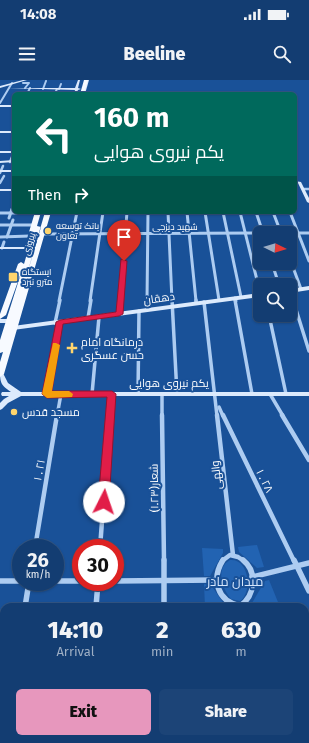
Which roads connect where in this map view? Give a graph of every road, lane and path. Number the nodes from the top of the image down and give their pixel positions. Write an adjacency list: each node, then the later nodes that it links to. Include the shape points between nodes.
1 (15, 80): 4 (main road)
2 (81, 80): 15 (main road)
3 (87, 80): 19 (main road)
4 (6, 81)
5 (25, 81): 7 (main road); 11 (street, via 29,83)
6 (46, 81): 13 (street)
7 (12, 83): 9 (main road); 10 (street)
8 (61, 84): 14 (street)
9 (0, 86)
10 (9, 88): 11 (main road); 20 (street)
11 (25, 88): 12 (main road)
12 (30, 88): 13 (main road); 16 (street)
13 (43, 89): 14 (main road)
14 (58, 89): 15 (main road); 17 (street)
15 (78, 89): 18 (main road)
16 (28, 92)
17 (56, 92)
18 (77, 92)
19 (84, 92)
20 (0, 104): 21 (main road)
21 (12, 106)
22 (2, 132): 23 (main road)
23 (0, 137)
24 (0, 152): 25 (main road)
25 (12, 152)
26 (12, 162): 27 (main road)
27 (2, 164): 29 (street)
28 (12, 171): 29 (main road)
29 (0, 172)
30 (4, 176): 32 (street)
31 (297, 182): 34 (main road)
32 (0, 183)
33 (309, 188): 34 (street)
34 (303, 189): 37 (main road)
35 (0, 190): 36 (main road)
36 (12, 190)
37 (309, 202)
38 (12, 208): 40 (street)
39 (0, 213): 40 (street)
40 (10, 213): 57 (street)
41 (31, 214): 58 (street)
42 (38, 214): 62 (main road)
43 (38, 214): 82 (main road, پیروزی)
44 (47, 214): 71 (main road, پیروزی)
45 (77, 214): 72 (street)
46 (103, 214): 73 (street)
47 (127, 214): 74 (street)
48 (148, 214): 75 (street)
49 (168, 214): 76 (street)
50 (187, 214): 77 (street)
51 (204, 214): 65 (street)
52 (223, 214): 66 (street)
53 (240, 214): 67 (street)
54 (256, 214): 63 (street)
55 (274, 214): 64 (street)
56 (291, 214): 69 (street)
57 (9, 218)
58 (30, 218)
59 (13, 220): 61 (street)
60 (0, 225): 61 (street)
61 (11, 225): 62 (street); 80 (street)
62 (34, 225): 78 (main road)
63 (259, 226)
64 (278, 226)
65 (208, 233): 66 (street, شهید دیزجی); 77 (street, شهید دیزجی); 94 (street)
66 (228, 233): 67 (street, شهید دیزجی); 93 (street)
67 (245, 233): 68 (street, شهید دیزجی); 86 (street)
68 (253, 233)
69 (298, 233): 70 (street); 83 (street)
70 (309, 233)
71 (42, 234): 72 (street, شهید دیزجی); 109 (main road, پیروزی)
72 (73, 234): 73 (street, شهید دیزجی); 107 (street)
73 (100, 234): 74 (street, شهید دیزجی); 104 (street)
74 (126, 234): 75 (street, شهید دیزجی); 101 (street)
75 (148, 234): 76 (street, شهید دیزجی); 98 (street)
76 (168, 234): 77 (street, شهید دیزجی); 97 (street)
77 (189, 234): 96 (street)
78 (30, 236): 80 (street); 82 (main road)
79 (0, 237): 80 (street)
80 (7, 237)
81 (2, 246): 82 (main road)
82 (29, 248): 84 (main road, پیروزی)
83 (309, 260)
84 (22, 270): 87 (main road, پیروزی); 88 (main road)
85 (294, 270): 90 (street)
86 (256, 278)
87 (21, 281): 88 (main road); 106 (main road, پیروزی)
88 (14, 286): 102 (main road)
89 (309, 288): 90 (main road)
90 (301, 289): 91 (main road)
91 (297, 290)
92 (253, 295): 93 (main road, دهقان)
93 (238, 298): 94 (main road, دهقان); 123 (street)
94 (218, 300): 95 (main road, دهقان)
95 (204, 302): 96 (main road, دهقان); 122 (street, والهی)
96 (196, 304): 97 (main road, دهقان)
97 (173, 307): 98 (main road, دهقان); 121 (street)
98 (147, 310): 99 (main road, دهقان)
99 (139, 311): 101 (main road, دهقان); 119 (street)
100 (297, 313): 111 (street)
101 (119, 314): 103 (main road, دهقان)
102 (0, 317)
103 (100, 317): 104 (main road, دهقان); 117 (street)
104 (88, 318): 107 (main road, دهقان)
105 (0, 321): 106 (main road)
106 (9, 321): 109 (main road, پیروزی)
107 (57, 322): 109 (main road, دهقان); 115 (street)
108 (270, 322): 125 (street)
109 (7, 330): 110 (main road, پیروزی); 112 (main road, پیروزی)
110 (0, 351)
111 (309, 351)
112 (0, 373): 114 (main road, via 8,388)
113 (4, 394): 114 (main road, یکم نیروی هوایی)
114 (20, 394): 115 (main road, یکم نیروی هوایی); 128 (main road)
115 (47, 394): 116 (main road, یکم نیروی هوایی)
116 (61, 394): 117 (main road, یکم نیروی هوایی); 130 (street, ۱ . ۲۱)
117 (92, 394): 118 (main road, یکم نیروی هوایی)
118 (112, 394): 119 (main road, یکم نیروی هوایی); 131 (street)
119 (138, 394): 120 (main road, یکم نیروی هوایی)
120 (162, 394): 121 (main road, یکم نیروی هوایی); 140 (street, شعار(۱.۲۳))
121 (177, 394): 122 (main road, یکم نیروی هوایی)
122 (216, 394): 123 (main road, یکم نیروی هوایی); 127 (street, والهی)
123 (252, 394): 124 (main road, یکم نیروی هوایی)
124 (270, 394): 125 (main road, یکم نیروی هوایی); 129 (street)
125 (286, 394): 126 (main road, یکم نیروی هوایی)
126 (309, 394)
127 (217, 403): 132 (street, والهی); 134 (street, ۱ . ۲۸)
128 (0, 407)
129 (309, 460)
130 (37, 539)
131 (101, 539)
132 (233, 555): 135 (street, via 243,560); 136 (street, via 226,556 221,562 216,572)
133 (309, 563): 134 (street)
134 (297, 566): 135 (street); 143 (street, ۱ . ۲۸)
135 (252, 577): 148 (street, via 252,592)
136 (216, 580): 140 (street); 147 (street, via 225,600)
137 (0, 581): 138 (street)
138 (12, 581)
139 (124, 581): 140 (street)
140 (164, 581): 146 (street, شعار(۱.۲۳))
141 (27, 591): 144 (street)
142 (97, 591): 145 (street)
143 (309, 591)
144 (25, 603)
145 (96, 603)
146 (164, 603)
147 (230, 603)
148 (246, 603)

